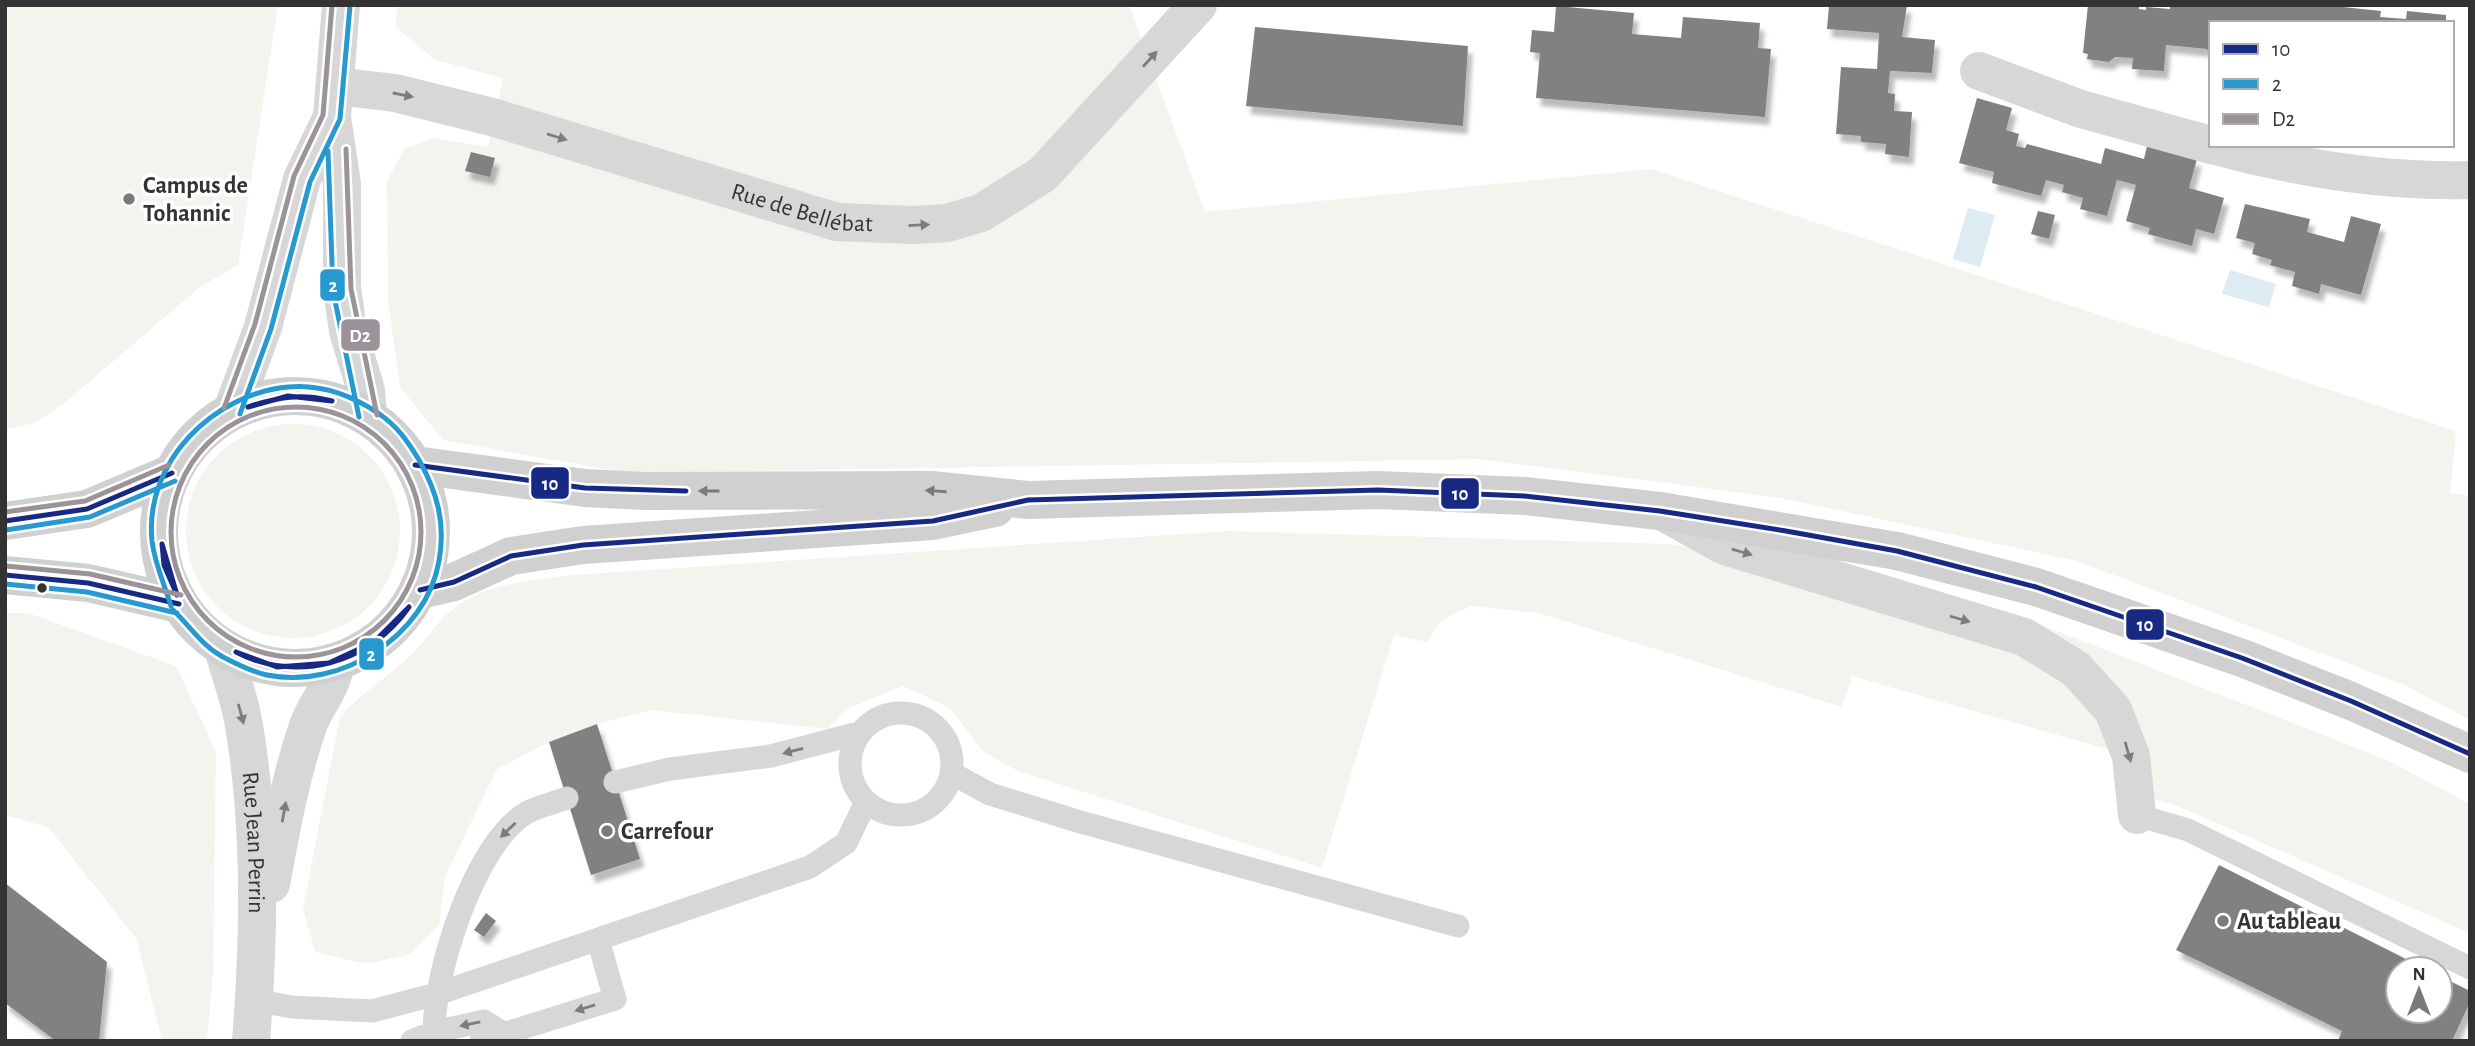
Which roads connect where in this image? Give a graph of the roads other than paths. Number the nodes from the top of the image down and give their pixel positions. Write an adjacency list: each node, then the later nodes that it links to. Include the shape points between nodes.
1 (341, 5): 4 (street)
2 (1198, 5): 4 (street, Rue de Bellébat, one-way to 2, via 395,93 492,117 837,222 947,223 981,213 1043,174)
3 (1979, 71): 5 (street, via 2081,109)
4 (334, 101): 8 (street, via 302,179 264,327); 9 (street, via 342,184 342,288)
5 (2209, 144)
6 (2221, 147): 7 (street, via 2328,171 2425,181)
7 (2470, 180)
8 (232, 411): 9 (main road, via 258,400 315,397); 11 (main road, via 187,448)
9 (368, 416): 10 (main road, via 386,429)
10 (415, 465): 12 (main road, one-way to 10, via 930,490 585,488); 16 (main road, via 432,514 428,566)
11 (172, 473): 14 (main road, via 87,509); 17 (main road, via 160,513 160,554)
12 (1028, 500): 13 (main road, via 1378,490 1524,496); 16 (main road, via 933,521 583,545 511,556 454,582)
13 (1660, 510): 21 (main road, via 1897,551 2036,587 2242,658); 26 (street, one-way to 26, via 1725,546 2024,637 2076,669 2113,710 2131,756)
14 (5, 521)
15 (5, 575): 17 (main road, via 88,583)
16 (420, 590): 19 (main road, via 405,615 385,635)
17 (179, 604): 18 (main road, via 191,621)
18 (223, 648): 19 (main road, via 266,666 290,669); 29 (street, Rue Jean Perrin, one-way to 29, via 244,724)
19 (336, 663): 29 (street, one-way to 19, via 288,789 310,723 332,685)
20 (859, 733): 22 (lane, via 873,719 912,713 930,721 943,736 951,754); 23 (lane, one-way to 23, via 771,757 670,769); 25 (lane, via 849,756 852,781)
21 (2470, 754)
22 (951, 773): 25 (lane, via 945,790 917,813 899,815); 27 (lane, via 990,794 1077,821)
23 (615, 782)
24 (567, 798): 31 (lane, one-way to 31, via 526,813 500,837 459,912)
25 (866, 802): 28 (lane, via 846,843 810,867)
26 (2137, 815): 30 (lane, via 2188,830)
27 (1458, 926)
28 (598, 940): 31 (lane); 33 (lane, one-way to 33, via 615,999)
29 (258, 951): 32 (street, Rue Jean Perrin)
30 (2470, 968)
31 (437, 994): 32 (lane, via 372,1011); 34 (lane)
32 (254, 1000): 35 (street, Rue Jean Perrin)
33 (503, 1033): 34 (lane, one-way to 34, via 484,1021); 36 (lane)
34 (423, 1036)
35 (251, 1041)
36 (481, 1041)

